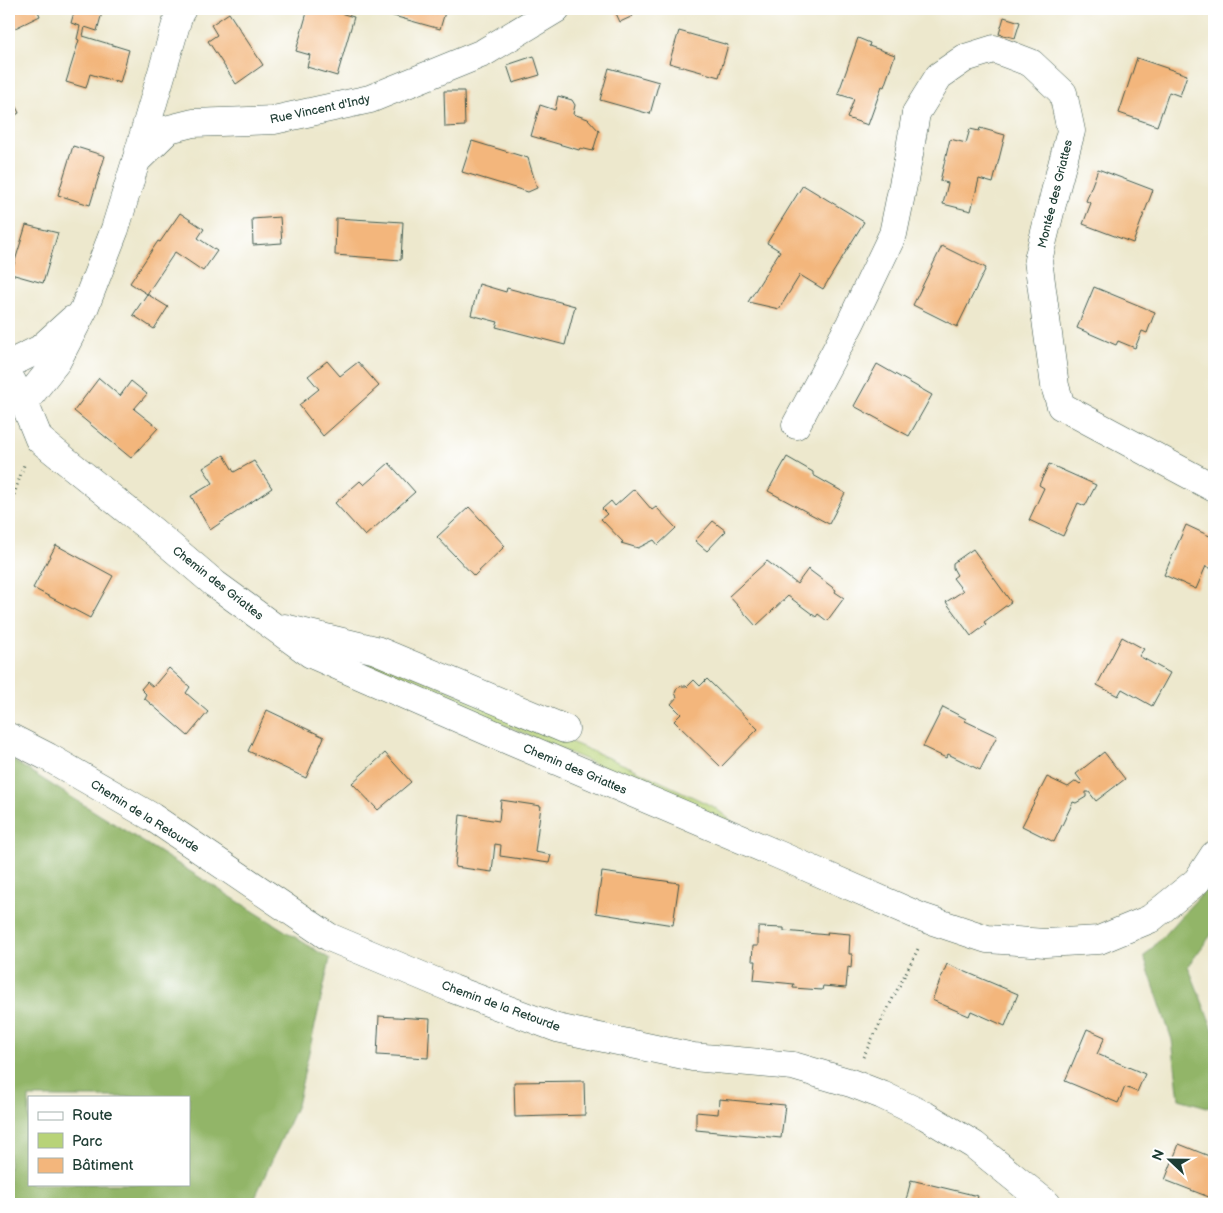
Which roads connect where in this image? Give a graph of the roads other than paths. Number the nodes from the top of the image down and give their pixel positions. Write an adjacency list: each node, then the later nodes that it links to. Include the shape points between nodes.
1 (182, 9): 3 (street, Rue Vincent d'Indy)
2 (556, 9): 4 (street, Rue Vincent d'Indy, via 483,52 370,99 274,120)
3 (161, 74): 4 (street, via 173,104); 5 (street, Rue Vincent d'Indy)
4 (193, 122): 5 (street, Rue Vincent d'Indy, via 170,129)
5 (136, 161): 6 (street, Rue Vincent d'Indy)
6 (84, 309): 7 (street, Rue Vincent d'Indy, via 40,349); 9 (street, via 57,361)
7 (9, 364)
8 (9, 376): 9 (street, Chemin des Griattes)
9 (24, 402): 12 (street, Chemin des Griattes, via 39,439 215,584)
10 (796, 425): 11 (street, Montée des Griattes, via 893,234 916,113 939,76 965,58 994,50 1031,63 1063,93 1071,131 1038,260 1055,386 1061,406)
11 (1214, 488)
12 (271, 624): 13 (street, via 376,650); 15 (street, Chemin des Griattes, via 311,654 921,917 987,939 1045,943 1099,940 1150,919 1197,881)
13 (566, 729)
14 (9, 737): 16 (street, Chemin de la Retourde, via 152,817 330,937 557,1028 693,1058 793,1066 851,1083 926,1116 974,1145)
15 (1214, 855)
16 (1047, 1204)

